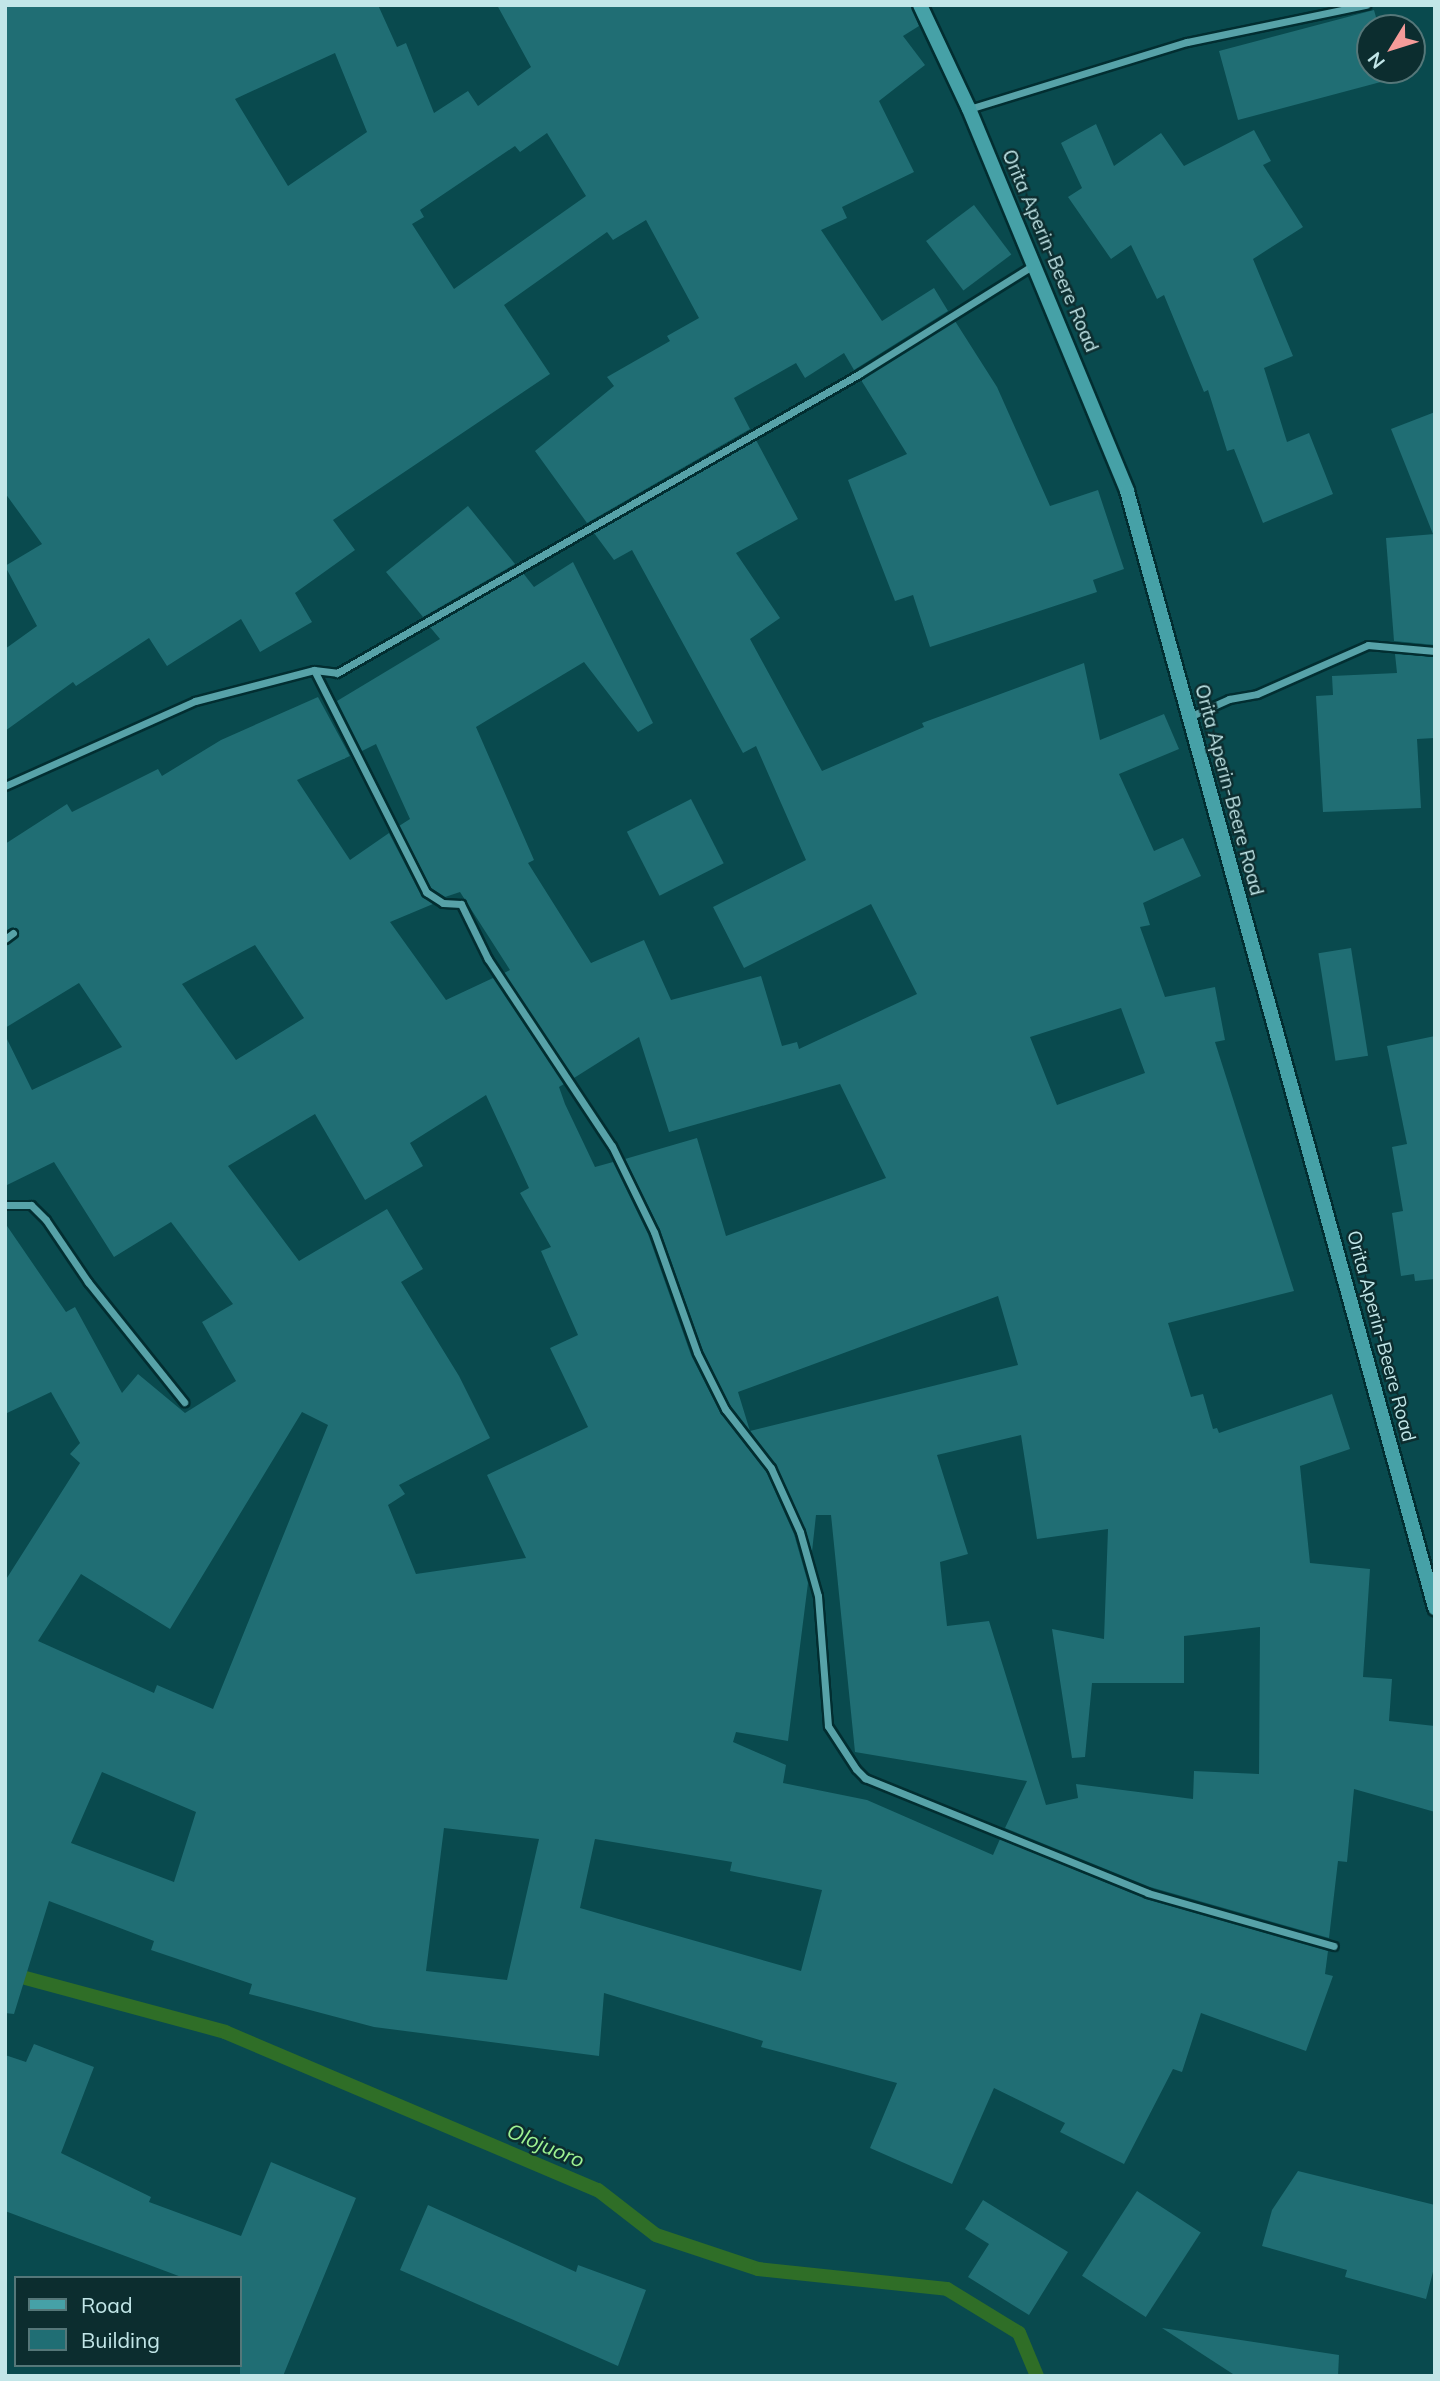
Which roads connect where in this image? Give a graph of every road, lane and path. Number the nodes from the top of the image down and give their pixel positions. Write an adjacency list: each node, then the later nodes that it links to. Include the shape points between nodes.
1 (920, 5): 3 (main road, Orita Aperin-Beere Road)
2 (1366, 5): 3 (street, via 1187,42)
3 (970, 109): 4 (main road, Orita Aperin-Beere Road)
4 (1035, 264): 6 (street, via 859,374 337,673); 7 (main road, Orita Aperin-Beere Road, via 1127,491)
5 (1435, 651): 7 (street, via 1368,645 1257,694 1229,699)
6 (314, 670): 8 (street, via 195,701); 14 (street, via 426,892 443,903 461,904 488,959 612,1146 654,1232 702,1364 725,1409 771,1468 800,1532 818,1596 828,1726 856,1769 865,1778 1148,1893)
7 (1189, 717): 13 (main road, Orita Aperin-Beere Road)
8 (5, 786)
9 (13, 933): 10 (street)
10 (5, 939)
11 (5, 1205): 12 (street, via 31,1205 46,1220)
12 (184, 1402)
13 (1435, 1608)
14 (1334, 1946)

